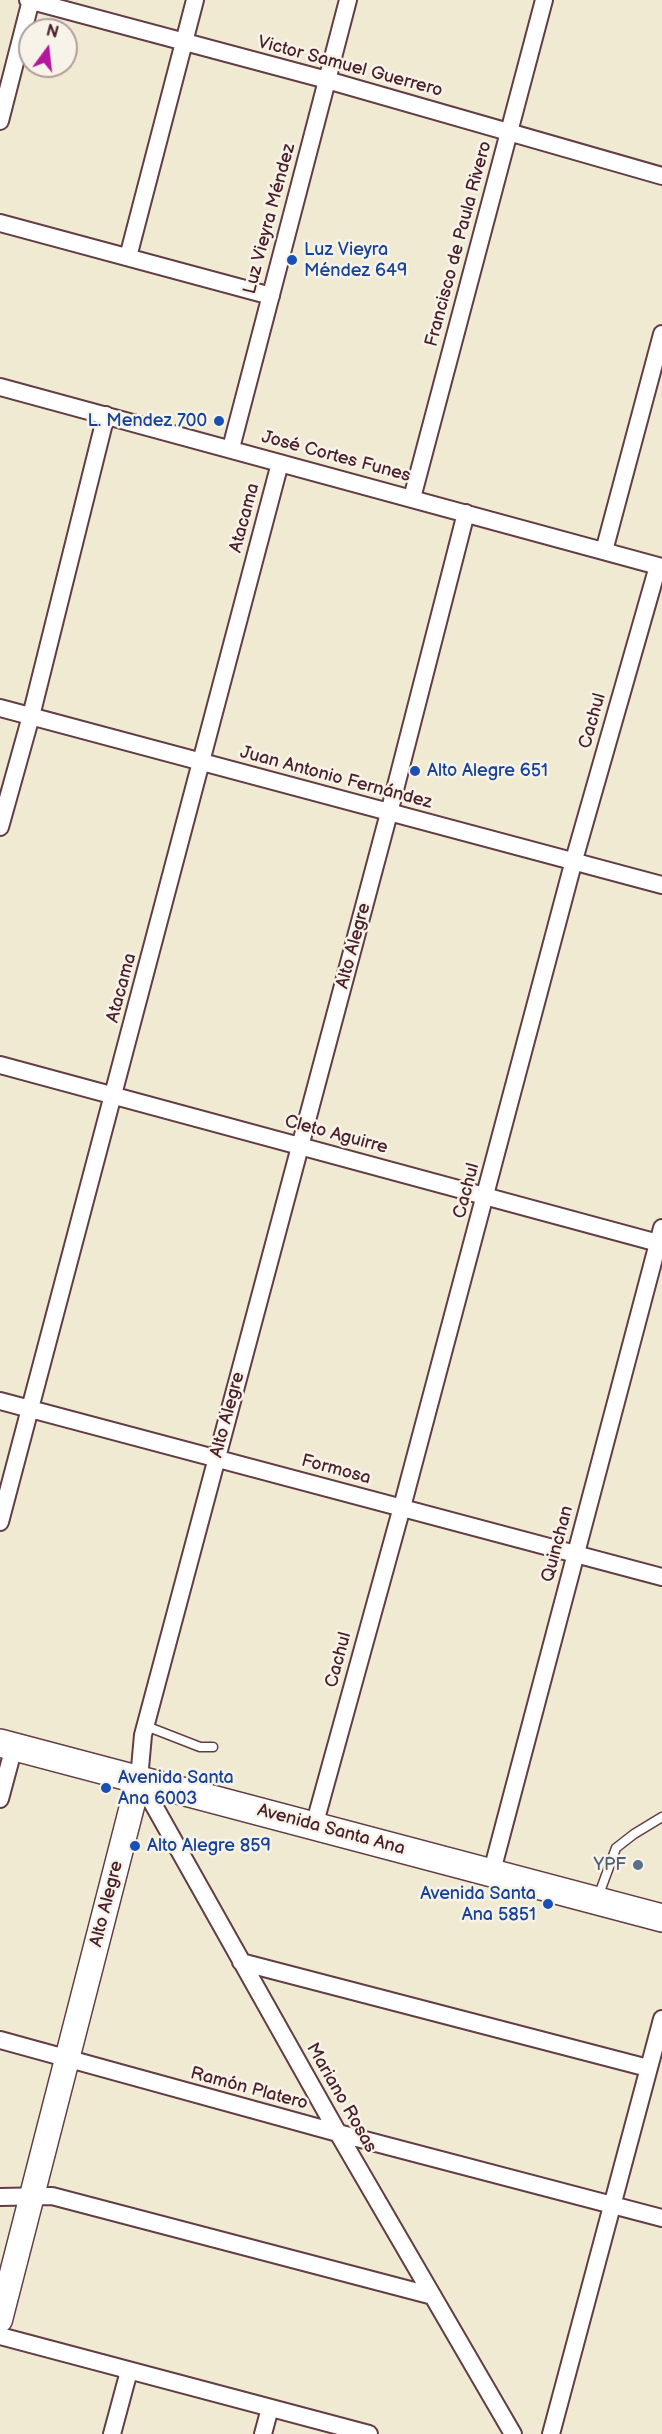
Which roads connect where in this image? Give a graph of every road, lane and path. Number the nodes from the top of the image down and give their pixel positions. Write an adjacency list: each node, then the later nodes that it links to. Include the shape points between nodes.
1 (30, 0): 5 (street, Victor Samuel Guerrero); 7 (street)
2 (195, 0): 5 (street)
3 (348, 0): 6 (street, Luz Vieyra Méndez)
4 (544, 0): 8 (street, Francisco de Paula Rivero)
5 (184, 43): 6 (street, Victor Samuel Guerrero); 11 (street)
6 (327, 80): 8 (street, Victor Samuel Guerrero); 12 (street, Luz Vieyra Méndez)
7 (0, 121)
8 (508, 131): 9 (street, Victor Samuel Guerrero); 18 (street, Francisco de Paula Rivero)
9 (662, 176)
10 (0, 223): 11 (street)
11 (128, 257): 12 (street)
12 (271, 296): 16 (street, Luz Vieyra Méndez)
13 (662, 334): 20 (street)
14 (0, 387): 15 (street, José Cortes Funes)
15 (106, 415): 16 (street, José Cortes Funes); 23 (street)
16 (231, 448): 17 (street, José Cortes Funes)
17 (280, 463): 18 (street, José Cortes Funes); 24 (street, Atacama)
18 (412, 498): 19 (street, José Cortes Funes)
19 (466, 513): 20 (street, José Cortes Funes); 25 (street, Alto Alegre)
20 (604, 551): 21 (street, José Cortes Funes)
21 (660, 566): 27 (street, Cachul)
22 (0, 708): 23 (street, Juan Antonio Fernández)
23 (31, 716): 24 (street, Juan Antonio Fernández); 26 (street)
24 (202, 763): 25 (street, Juan Antonio Fernández); 30 (street, Atacama)
25 (390, 813): 27 (street, Juan Antonio Fernández); 31 (street, Alto Alegre)
26 (0, 827)
27 (574, 861): 28 (street, Juan Antonio Fernández); 32 (street, Cachul)
28 (662, 885)
29 (0, 1065): 30 (street, Cleto Aguirre)
30 (113, 1095): 31 (street, Cleto Aguirre); 35 (street, Atacama)
31 (301, 1145): 32 (street, Cleto Aguirre); 36 (street, Alto Alegre)
32 (485, 1197): 33 (street, Cleto Aguirre); 37 (street, Cachul)
33 (661, 1238): 39 (street, Quinchan)
34 (0, 1401): 35 (street, Formosa)
35 (31, 1410): 36 (street, Formosa); 38 (street, Atacama)
36 (217, 1458): 37 (street, Formosa); 41 (street, Alto Alegre)
37 (402, 1507): 39 (street, Formosa); 47 (street, Cachul)
38 (0, 1522)
39 (576, 1554): 40 (street, Formosa); 48 (street, Quinchan)
40 (662, 1577)
41 (146, 1726): 43 (lane, via 200,1747); 44 (street, Alto Alegre)
42 (7, 1745): 44 (main road, Avenida Santa Ana); 45 (street)
43 (213, 1748)
44 (139, 1779): 47 (main road, Avenida Santa Ana); 51 (street, Mariano Rosas); 54 (main road, Alto Alegre)
45 (0, 1799)
46 (662, 1817): 49 (lane, via 616,1848)
47 (314, 1826): 48 (main road, Avenida Santa Ana)
48 (492, 1871): 49 (main road, Avenida Santa Ana)
49 (597, 1900): 50 (main road, Avenida Santa Ana)
50 (660, 1912)
51 (241, 1962): 55 (street); 56 (street, Mariano Rosas)
52 (662, 2019): 55 (street)
53 (0, 2040): 54 (street, Ramón Platero)
54 (67, 2059): 56 (street, Ramón Platero); 58 (main road, Alto Alegre)
55 (648, 2068): 59 (street)
56 (338, 2133): 59 (street, Ramón Platero); 61 (street, Mariano Rosas)
57 (0, 2197): 58 (street)
58 (32, 2197): 61 (street, via 52,2196); 62 (main road, Alto Alegre)
59 (612, 2205): 60 (street, Ramón Platero); 70 (street)
60 (662, 2218)
61 (433, 2296): 69 (street, Mariano Rosas)
62 (0, 2320)
63 (0, 2336): 64 (street)
64 (129, 2371): 65 (street); 66 (street)
65 (270, 2408): 67 (street); 68 (street)
66 (112, 2434)
67 (263, 2434)
68 (369, 2434)
69 (513, 2434)
70 (551, 2434)

